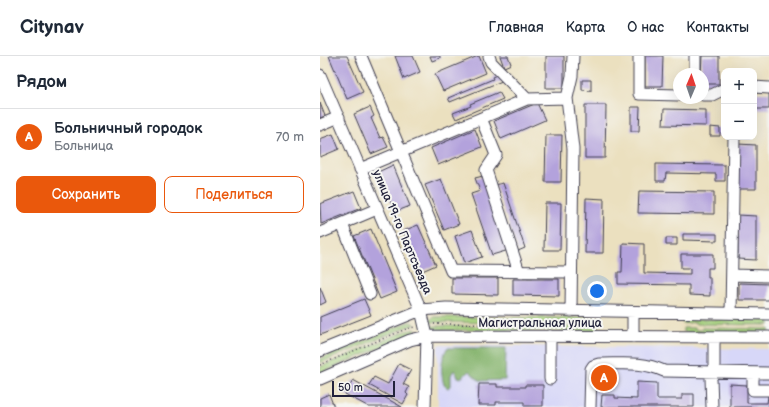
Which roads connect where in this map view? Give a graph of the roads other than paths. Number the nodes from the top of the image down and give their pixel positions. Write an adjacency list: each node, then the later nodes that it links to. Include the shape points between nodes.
1 (361, 56): 19 (street)
2 (489, 56): 14 (street, via 491,62)
3 (573, 56): 13 (street, via 572,76)
4 (639, 56): 11 (street, via 639,94)
5 (695, 56): 6 (street)
6 (695, 68)
7 (320, 75): 15 (street, улица 19-го Партсъезда)
8 (757, 87): 9 (street)
9 (769, 88)
10 (721, 91): 12 (street)
11 (673, 95)
12 (709, 96)
13 (566, 98): 14 (street); 25 (street, via 573,149)
14 (527, 99): 16 (street)
15 (339, 117): 17 (street); 20 (street, улица 19-го Партсъезда)
16 (481, 118): 19 (street); 24 (street, via 496,155 486,170)
17 (320, 125)
18 (734, 140): 26 (street)
19 (401, 152): 20 (street); 24 (street, via 451,271)
20 (360, 169): 21 (street, улица 19-го Партсъезда)
21 (377, 209): 22 (street); 29 (street, улица 19-го Партсъезда)
22 (342, 224): 23 (street); 28 (street)
23 (320, 233)
24 (519, 272): 25 (street)
25 (571, 272): 30 (street)
26 (732, 275): 27 (street); 32 (street)
27 (769, 276)
28 (370, 294)
29 (421, 310): 30 (street, Магистральная улица, via 446,308); 34 (street, улица 19-го Партсъезда); 39 (street, Магистральная улица)
30 (571, 311): 31 (street, Магистральная улица)
31 (633, 312): 32 (street, Магистральная улица); 36 (street)
32 (731, 314): 33 (street, Магистральная улица)
33 (769, 314)
34 (426, 336): 35 (street, Магистральная улица); 43 (street, Магистральная улица, via 410,340); 46 (street, улица 19-го Партсъезда)
35 (550, 336): 36 (street, Магистральная улица); 44 (street)
36 (633, 337): 37 (street, Магистральная улица)
37 (714, 337): 38 (street, Магистральная улица); 40 (street)
38 (769, 337)
39 (320, 351)
40 (714, 372): 41 (street); 47 (street, via 664,371 643,364 599,364 591,370); 48 (street, via 711,378)
41 (753, 373): 42 (street); 45 (street, via 753,390)
42 (769, 373)
43 (320, 378)
44 (550, 379)
45 (769, 390)
46 (425, 407)
47 (590, 407)
48 (712, 407)

